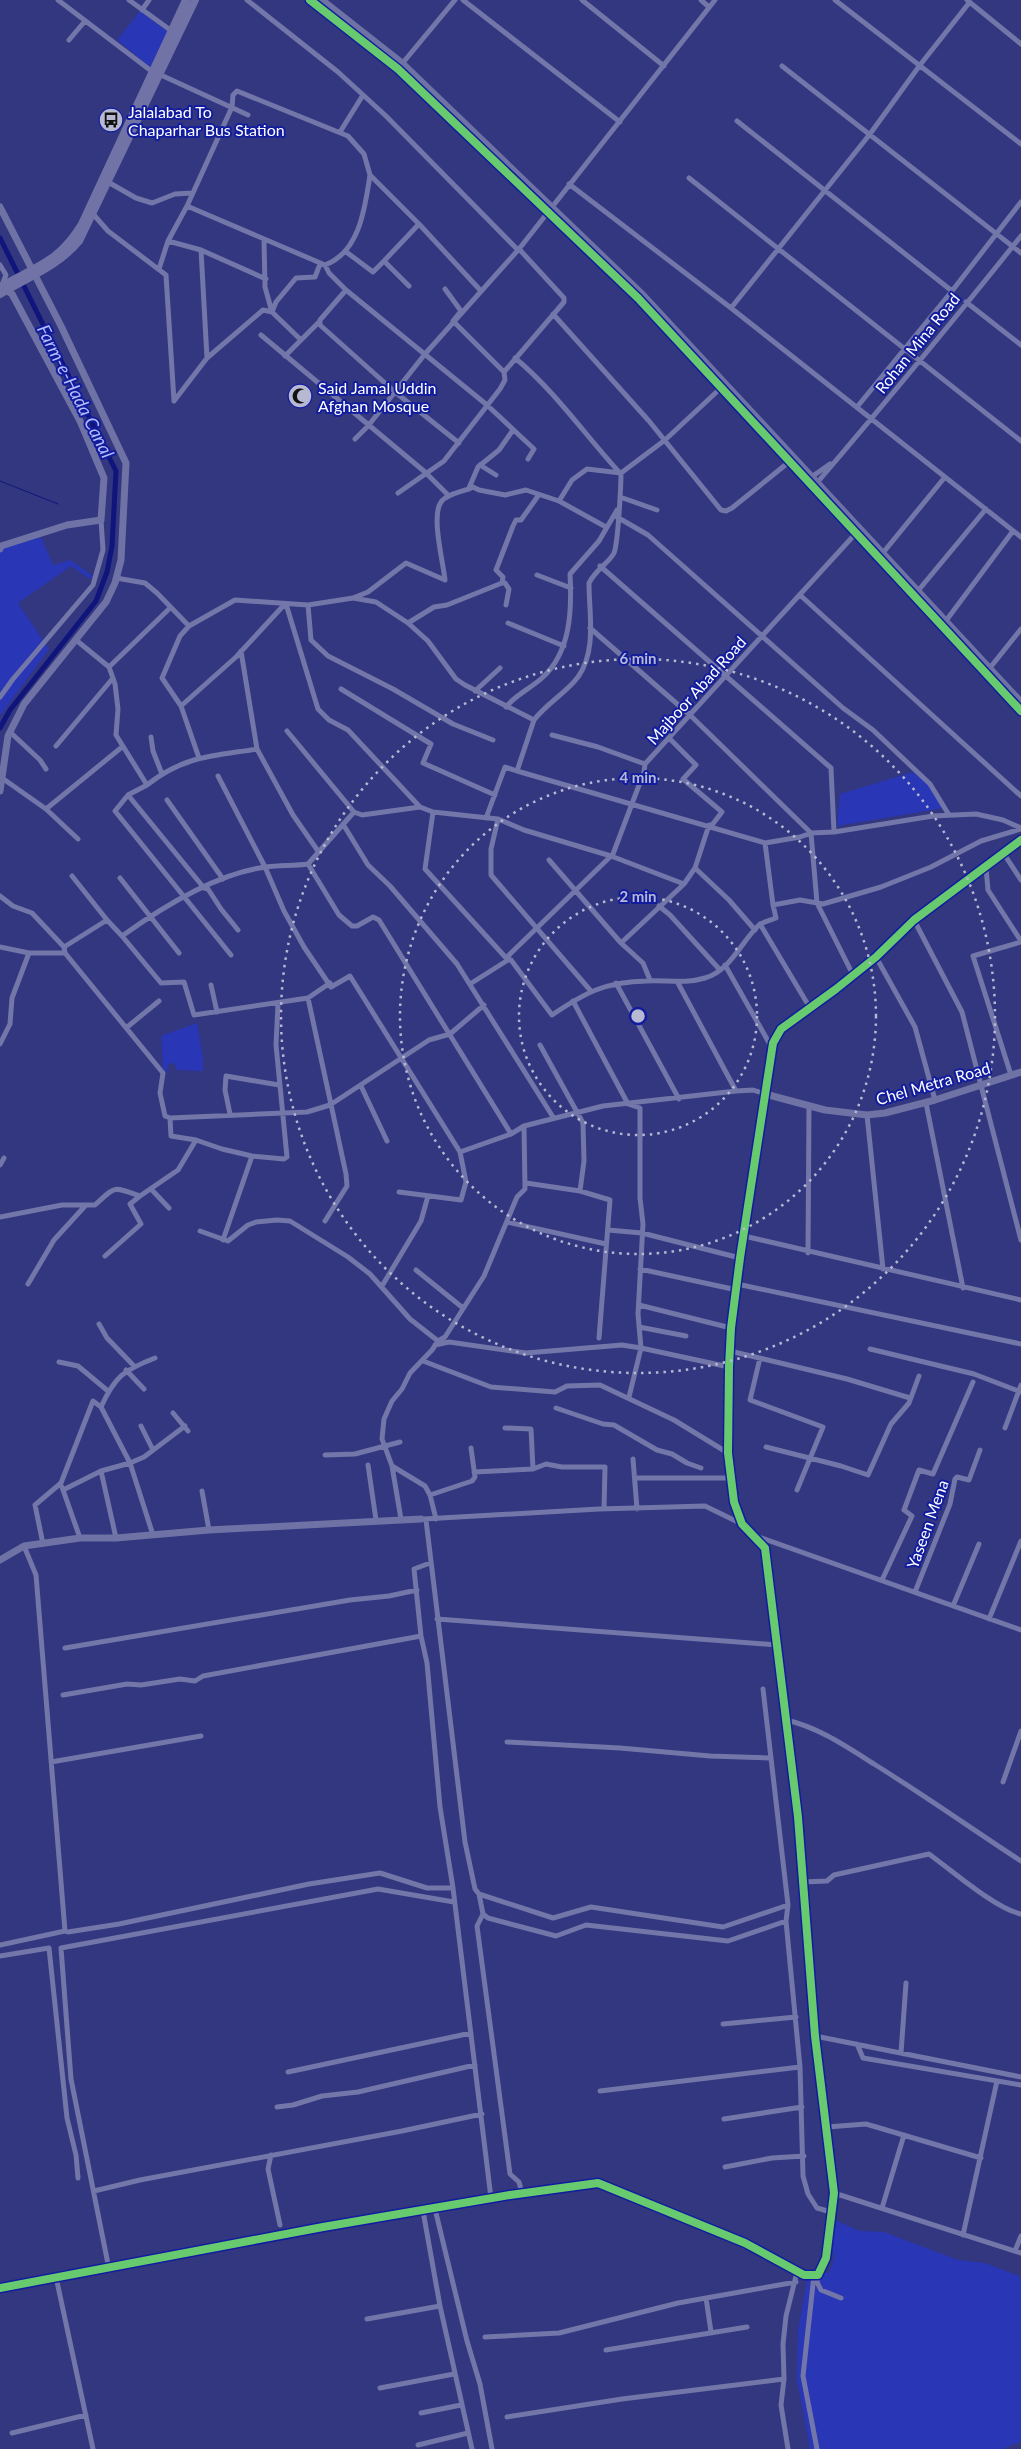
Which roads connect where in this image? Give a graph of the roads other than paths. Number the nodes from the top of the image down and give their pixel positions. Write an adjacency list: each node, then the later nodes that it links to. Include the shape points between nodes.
1 (58, 0): 18 (street)
2 (129, 0): 17 (street)
3 (150, 0): 17 (street)
4 (186, 0): 19 (main road)
5 (195, 0): 19 (main road)
6 (248, 0): 27 (street)
7 (310, 0): 23 (street)
8 (322, 0): 23 (street)
9 (455, 0): 23 (street)
10 (463, 0): 31 (street)
11 (582, 0): 24 (street)
12 (701, 0): 16 (street)
13 (715, 0): 16 (street)
14 (835, 0): 22 (street)
15 (968, 1): 21 (street); 22 (street)
16 (709, 7): 24 (street)
17 (142, 10): 19 (street)
18 (85, 21): 20 (street); 26 (street)
19 (175, 32): 26 (main road)
20 (70, 40)
21 (1021, 44)
22 (920, 64): 33 (street); 34 (street)
23 (400, 66): 44 (street)
24 (664, 66): 31 (street)
25 (782, 66): 33 (street)
26 (156, 72): 28 (street); 37 (main road); 61 (main road, via 72,241)
27 (363, 95): 32 (street); 52 (street)
28 (232, 107): 29 (street); 32 (street, via 233,95 241,91); 40 (street)
29 (248, 115)
30 (737, 121): 39 (street)
31 (620, 122): 38 (street)
32 (340, 132): 35 (street, via 360,148)
33 (870, 134): 39 (street); 47 (street)
34 (1021, 144)
35 (370, 175): 46 (street); 55 (street, via 363,220)
36 (688, 178): 53 (street)
37 (108, 182): 40 (street, via 136,198 152,202 175,194); 45 (main road)
38 (570, 184): 44 (street); 70 (street)
39 (824, 189): 53 (street); 68 (street)
40 (192, 193): 42 (street)
41 (1021, 202): 47 (street)
42 (187, 206): 49 (street); 50 (street)
43 (0, 207): 61 (street)
44 (550, 208): 52 (street); 85 (street, via 641,293)
45 (93, 214): 60 (street, via 108,230); 61 (main road, via 70,252 48,268)
46 (419, 224): 57 (street); 67 (street)
47 (998, 234): 51 (street); 68 (street)
48 (1021, 236): 51 (street, Rohan Mina Road)
49 (168, 241): 54 (street); 60 (street)
50 (264, 241): 59 (street); 62 (street)
51 (1013, 246): 56 (street); 69 (street, Rohan Mina Road)
52 (518, 249): 67 (street); 72 (street, via 564,298)
53 (777, 249): 70 (street); 78 (street)
54 (201, 250): 62 (street); 81 (street)
55 (345, 251): 57 (street, via 373,272); 59 (street, via 336,261)
56 (1021, 253)
57 (384, 261): 63 (street)
58 (0, 265): 64 (street, via 6,275)
59 (322, 265): 66 (street); 71 (street, via 315,277 296,278)
60 (159, 269): 81 (street, via 166,275 174,401)
61 (31, 274): 64 (main road); 125 (street, via 126,463 121,560)
62 (266, 279): 71 (street)
63 (409, 286)
64 (4, 288): 116 (street, via 12,294 76,413 104,478)
65 (445, 289): 74 (street, via 461,311)
66 (346, 290): 73 (street); 79 (street)
67 (482, 291): 74 (street)
68 (952, 291): 78 (street)
69 (966, 302): 77 (street); 83 (street, Rohan Mina Road)
70 (731, 308): 88 (street)
71 (272, 312): 76 (street); 81 (street, via 263,310)
72 (553, 314): 82 (street); 93 (street)
73 (320, 320): 76 (street); 86 (street, via 320,325)
74 (453, 321): 79 (street); 84 (street)
75 (261, 335): 80 (street)
76 (301, 340): 80 (street)
77 (1021, 345)
78 (903, 350): 83 (street); 88 (street)
79 (425, 354): 86 (street); 87 (street)
80 (285, 356): 90 (street)
81 (207, 358)
82 (515, 358): 84 (street); 101 (street, via 567,409)
83 (918, 361): 89 (street, Rohan Mina Road); 94 (street)
84 (504, 372): 87 (street, via 505,380)
85 (723, 386): 93 (street); 97 (street); 104 (street)
86 (396, 392): 90 (street); 95 (street)
87 (487, 405): 91 (street); 95 (street)
88 (857, 408): 89 (street)
89 (872, 420): 99 (street, Rohan Mina Road); 103 (street)
90 (368, 426): 92 (street); 100 (street)
91 (513, 430): 96 (street, via 534,449); 98 (street, via 499,450)
92 (355, 439)
93 (665, 440): 97 (street, via 723,511 732,508); 101 (street)
94 (1021, 441)
95 (459, 443): 100 (street, via 444,461)
96 (528, 459)
97 (789, 462): 104 (street)
98 (480, 464): 102 (street); 106 (street, via 472,486)
99 (831, 464): 104 (street, Rohan Mina Road); 105 (street, Rohan Mina Road)
100 (425, 472): 107 (street); 108 (street)
101 (621, 473): 110 (street); 111 (street, via 587,469 572,480)
102 (496, 475)
103 (945, 477): 114 (street); 122 (street)
104 (809, 479): 105 (street)
105 (814, 485): 119 (street)
106 (465, 491): 108 (street); 109 (street, via 473,487 505,495 526,490)
107 (398, 493)
108 (449, 496): 130 (street, via 441,501 435,522 445,580 406,562 368,592)
109 (538, 496): 111 (street); 126 (street, via 521,520 516,520 496,570 503,577)
110 (620, 497): 112 (street); 113 (street)
111 (559, 501): 117 (street)
112 (618, 508): 115 (street); 117 (street)
113 (657, 510)
114 (986, 510): 118 (street); 128 (street)
115 (617, 517): 123 (street, via 614,553); 141 (street, via 648,535)
116 (101, 520): 121 (street, via 67,525); 152 (street, via 103,550 93,584)
117 (606, 527): 127 (street, via 600,541 570,574)
118 (1013, 531): 120 (street); 136 (street)
119 (857, 532): 122 (street); 129 (street, Majboor Abad Road); 156 (street)
120 (1021, 537)
121 (0, 549)
122 (882, 554): 128 (street)
123 (600, 566): 139 (street, via 589,583); 148 (street)
124 (536, 575): 127 (street)
125 (116, 578): 134 (street, via 145,584); 142 (street, via 106,602)
126 (502, 583): 133 (street, via 508,588); 137 (street, via 434,607)
127 (571, 588): 143 (street)
128 (917, 592): 136 (street)
129 (800, 595): 141 (street, Majboor Abad Road); 179 (street)
130 (353, 598): 132 (street); 137 (street, via 376,602)
131 (285, 604): 132 (street); 138 (street, via 235,600); 144 (street); 182 (street, via 318,710 348,730)
132 (308, 605): 164 (street, via 311,640 328,656 453,724)
133 (506, 605)
134 (170, 608): 138 (street); 145 (street)
135 (508, 622): 143 (street)
136 (945, 622): 147 (street)
137 (408, 623): 151 (street, via 428,641 456,679)
138 (189, 626): 154 (street, via 180,636 162,678)
139 (590, 628): 157 (street); 158 (street, via 589,656 577,677)
140 (1021, 629): 147 (street)
141 (762, 637): 148 (street, Majboor Abad Road); 186 (street, via 873,730 930,784)
142 (76, 640): 145 (street); 160 (street, via 24,704)
143 (564, 646): 155 (street, via 551,669)
144 (241, 651): 154 (street); 167 (street)
145 (109, 667): 149 (street)
146 (500, 668): 151 (street)
147 (989, 669): 153 (street)
148 (725, 674): 157 (street, Majboor Abad Road); 192 (street, via 831,768)
149 (113, 678): 165 (street); 166 (street, via 118,709 116,735)
150 (341, 690): 178 (street, via 431,744 423,763)
151 (475, 691): 155 (street)
152 (0, 697)
153 (1021, 702)
154 (181, 706): 168 (street)
155 (506, 707): 158 (street)
156 (1021, 711)
157 (691, 716): 163 (street, Majboor Abad Road); 193 (street)
158 (534, 720): 171 (street)
159 (287, 731): 184 (street)
160 (10, 732): 170 (street); 174 (street)
161 (552, 735): 169 (street)
162 (151, 736): 172 (street)
163 (670, 739): 169 (street, Majboor Abad Road); 190 (street, via 696,765 683,779 722,812)
164 (493, 740)
165 (56, 746)
166 (122, 747): 175 (street); 183 (street)
167 (257, 749): 168 (street); 197 (street, via 293,815)
168 (199, 758): 172 (street)
169 (645, 764): 181 (street, Majboor Abad Road)
170 (46, 768)
171 (516, 771): 178 (street, via 505,768); 181 (street)
172 (162, 774): 175 (street)
173 (218, 776): 202 (street)
174 (2, 778): 176 (street); 183 (street)
175 (147, 785): 177 (street)
176 (0, 791)
177 (128, 795): 210 (street); 213 (street, via 115,811)
178 (495, 795): 187 (street)
179 (1021, 796)
180 (167, 800): 207 (street)
181 (631, 805): 190 (street); 199 (street, Majboor Abad Road)
182 (420, 807): 184 (street, via 362,815); 185 (street)
183 (46, 809): 194 (street)
184 (354, 812): 189 (street)
185 (433, 812): 187 (street); 234 (street, via 425,869)
186 (950, 815): 191 (street, via 976,814 1003,820); 192 (street)
187 (486, 818): 188 (street)
188 (498, 819): 199 (street); 221 (street, via 491,849 491,875)
189 (343, 824): 197 (street); 242 (street, via 368,865 458,964)
190 (709, 825): 196 (street); 203 (street)
191 (1021, 829): 214 (street, via 981,841 882,888 824,904)
192 (834, 832): 193 (street)
193 (810, 833): 196 (street); 214 (street)
194 (78, 839)
195 (1021, 840): 198 (street)
196 (765, 843): 215 (street)
197 (318, 851): 201 (street)
198 (1004, 854): 204 (street); 208 (street)
199 (611, 856): 209 (street); 211 (street, Majboor Abad Road)
200 (550, 860): 211 (street)
201 (308, 864): 202 (street); 253 (street, via 339,915 352,926 373,916 379,920)
202 (265, 867): 207 (street); 239 (street, via 300,940)
203 (695, 868): 209 (street); 223 (street)
204 (986, 868): 219 (street); 225 (street, via 988,890)
205 (72, 876): 218 (street)
206 (120, 878): 217 (street)
207 (223, 879): 210 (street)
208 (1021, 880)
209 (684, 884): 216 (street)
210 (204, 888): 213 (street); 222 (street)
211 (577, 890): 221 (street, Majboor Abad Road); 226 (street)
212 (0, 896): 228 (street, via 13,906 32,913)
213 (182, 896): 217 (street); 232 (street)
214 (817, 903): 215 (street, via 800,900); 237 (street)
215 (773, 905): 220 (street, via 776,918)
216 (658, 906): 226 (street); 236 (street)
217 (150, 917): 224 (street); 230 (street)
218 (107, 920): 224 (street); 228 (street)
219 (914, 920): 233 (street); 262 (street, via 962,1012)
220 (760, 924): 223 (street); 250 (street)
221 (537, 928): 234 (street, Majboor Abad Road, via 509,955); 244 (street)
222 (238, 930)
223 (755, 930): 235 (street)
224 (122, 936): 251 (street, via 161,983 184,982 194,1016)
225 (1021, 941): 259 (street, via 973,956)
226 (622, 944): 238 (street, via 642,963)
227 (0, 947): 229 (street)
228 (64, 947): 231 (street)
229 (28, 952): 231 (street); 254 (street, via 12,998 10,1024)
230 (179, 952)
231 (65, 954): 252 (street)
232 (230, 955)
233 (876, 957): 237 (street); 266 (street, via 915,1027)
234 (508, 960): 242 (street, Majboor Abad Road); 247 (street, via 552,1015)
235 (726, 966): 236 (street); 256 (street)
236 (720, 970): 241 (street, via 706,978)
237 (853, 975): 250 (street)
238 (650, 980): 240 (street); 241 (street)
239 (330, 983): 245 (street); 257 (street, via 332,987 350,976)
240 (616, 983): 244 (street); 265 (street)
241 (678, 983): 263 (street)
242 (470, 984): 249 (street)
243 (211, 985): 251 (street)
244 (590, 990): 247 (street)
245 (308, 998): 248 (street); 269 (street)
246 (159, 1001): 252 (street)
247 (573, 1001): 268 (street)
248 (278, 1004): 251 (street, via 243,1006); 260 (street, via 276,1045)
249 (484, 1005): 253 (street); 275 (street)
250 (810, 1008): 256 (street, via 781,1029)
251 (217, 1012)
252 (126, 1028): 276 (street, via 163,1073 160,1093 165,1116)
253 (450, 1034): 257 (street, via 428,1040); 278 (street)
254 (0, 1044)
255 (540, 1045): 273 (street)
256 (772, 1048): 264 (street)
257 (400, 1058): 261 (street); 281 (street)
258 (1021, 1072): 259 (street, Chel Metra Road)
259 (1011, 1075): 262 (street, Chel Metra Road)
260 (279, 1085): 271 (street); 272 (street, via 226,1076)
261 (361, 1086): 269 (street); 280 (street)
262 (981, 1086): 266 (street, Chel Metra Road); 301 (street)
263 (736, 1091): 264 (street, via 752,1090); 265 (street)
264 (765, 1094): 270 (street, Chel Metra Road); 299 (street)
265 (679, 1098): 268 (street)
266 (935, 1100): 267 (street, Chel Metra Road)
267 (926, 1103): 274 (street, Chel Metra Road); 312 (street)
268 (628, 1104): 273 (street, via 603,1106); 298 (street, via 640,1108)
269 (330, 1105): 271 (street, via 307,1112); 294 (street, via 346,1186)
270 (809, 1106): 274 (street, Chel Metra Road); 303 (street)
271 (282, 1112): 272 (street); 282 (street, via 287,1157)
272 (230, 1114): 276 (street)
273 (577, 1114): 275 (street); 287 (street, via 583,1123 584,1161)
274 (867, 1115): 307 (street)
275 (553, 1117): 277 (street)
276 (170, 1118): 279 (street, via 172,1136)
277 (524, 1126): 278 (street); 285 (street)
278 (511, 1134): 281 (street)
279 (196, 1140): 282 (street); 286 (street, via 178,1170)
280 (387, 1140)
281 (460, 1152): 290 (street, via 466,1182 461,1200)
282 (252, 1156): 300 (street)
283 (4, 1158): 284 (street)
284 (0, 1165)
285 (526, 1183): 287 (street); 295 (street)
286 (151, 1189): 289 (street); 292 (street)
287 (580, 1191): 296 (street, via 610,1200)
288 (399, 1192): 290 (street)
289 (140, 1196): 291 (street, via 112,1189 94,1206); 304 (street, via 130,1204 142,1224)
290 (428, 1196): 310 (street, via 421,1221)
291 (85, 1206): 293 (street, via 62,1205); 309 (street, via 54,1240)
292 (169, 1208)
293 (0, 1217)
294 (325, 1221)
295 (508, 1222): 302 (street); 315 (street, via 484,1276)
296 (608, 1230): 298 (street); 302 (street)
297 (200, 1231): 300 (street)
298 (642, 1233): 305 (street); 306 (street)
299 (744, 1236): 303 (street); 305 (street)
300 (223, 1240): 310 (street, via 228,1241 256,1222 290,1221 348,1257)
301 (1021, 1240)
302 (606, 1244): 320 (street)
303 (808, 1253): 307 (street)
304 (105, 1256)
305 (740, 1258): 311 (street)
306 (640, 1269): 311 (street); 314 (street)
307 (883, 1269): 312 (street)
308 (416, 1270): 315 (street)
309 (28, 1284)
310 (382, 1286): 321 (street)
311 (737, 1287): 318 (street); 322 (street)
312 (963, 1288): 313 (street)
313 (1021, 1300)
314 (639, 1305): 317 (street); 318 (street)
315 (463, 1308): 321 (street, via 445,1337)
316 (99, 1324): 330 (street, via 107,1338)
317 (639, 1327): 319 (street); 323 (street)
318 (731, 1328): 325 (street)
319 (686, 1336)
320 (599, 1338)
321 (436, 1343): 323 (street, via 526,1353 622,1346); 328 (street)
322 (1021, 1344)
323 (641, 1348): 331 (street); 339 (street)
324 (870, 1349): 338 (street, via 974,1374)
325 (730, 1351): 327 (street); 331 (street)
326 (155, 1358): 330 (street)
327 (760, 1358): 340 (street); 356 (street, via 750,1400 823,1427)
328 (423, 1361): 339 (street, via 491,1387 555,1392 567,1386 600,1385); 348 (street, via 410,1373 392,1401 384,1419)
329 (59, 1362): 337 (street, via 78,1366)
330 (134, 1366): 332 (street)
331 (729, 1368): 353 (street)
332 (126, 1370): 336 (street); 337 (street)
333 (920, 1376): 340 (street)
334 (973, 1382): 389 (street, via 933,1474 919,1470 904,1510 912,1516)
335 (1021, 1385): 338 (street)
336 (144, 1389)
337 (108, 1391): 341 (street)
338 (1020, 1392): 346 (street)
339 (628, 1397): 353 (street)
340 (910, 1398): 356 (street, via 891,1424 868,1475)
341 (101, 1407): 357 (street); 366 (street, via 93,1401)
342 (556, 1408): 360 (street, via 614,1425 657,1450)
343 (173, 1413): 351 (street, via 186,1428)
344 (141, 1426): 351 (street)
345 (505, 1428): 361 (street, via 531,1429)
346 (1005, 1428)
347 (400, 1442): 348 (street)
348 (384, 1447): 354 (street, via 356,1454); 359 (street)
349 (766, 1447): 356 (street)
350 (471, 1448): 363 (street)
351 (153, 1450): 357 (street)
352 (980, 1450): 391 (street, Yaseen Mena, via 969,1480 955,1479 950,1504)
353 (728, 1453): 365 (street)
354 (325, 1455)
355 (633, 1460): 364 (street)
356 (809, 1460): 368 (street)
357 (130, 1464): 362 (street); 379 (street)
358 (368, 1465): 376 (street)
359 (392, 1466): 370 (street, via 425,1486); 373 (street)
360 (701, 1468)
361 (533, 1469): 363 (street); 371 (street, via 546,1464 605,1467)
362 (101, 1471): 367 (street); 382 (street)
363 (474, 1472): 370 (street, via 472,1481)
364 (635, 1478): 365 (street); 372 (street)
365 (730, 1478): 377 (street)
366 (61, 1482): 367 (street); 384 (street, via 35,1506)
367 (63, 1490): 381 (street)
368 (797, 1490)
369 (202, 1491): 378 (street)
370 (430, 1495): 375 (street)
371 (604, 1509): 372 (street); 375 (street)
372 (637, 1509): 377 (street, via 705,1506)
373 (401, 1519): 374 (street); 376 (street)
374 (424, 1519): 375 (street); 388 (street)
375 (436, 1519)
376 (376, 1520): 378 (street)
377 (742, 1524): 380 (street)
378 (210, 1530): 379 (street)
379 (153, 1535): 382 (street)
380 (750, 1535): 389 (street); 397 (street, via 765,1548)
381 (80, 1538): 382 (street); 384 (street)
382 (116, 1538)
383 (1021, 1541): 394 (street)
384 (43, 1544): 386 (street)
385 (979, 1544): 392 (street)
386 (24, 1546): 387 (street); 406 (street, via 36,1575)
387 (0, 1560)
388 (430, 1563): 390 (street, via 414,1569); 393 (street)
389 (882, 1580): 391 (street)
390 (416, 1590): 396 (street); 398 (street)
391 (915, 1592): 392 (street)
392 (953, 1606): 394 (street)
393 (437, 1619): 397 (street); 411 (street, via 465,1842 475,1889)
394 (990, 1619): 395 (street)
395 (1021, 1630)
396 (421, 1636): 400 (street, via 203,1676 196,1681 180,1679 127,1684); 410 (street, via 427,1663 440,1807)
397 (777, 1645): 401 (street)
398 (65, 1648)
399 (763, 1689): 405 (street)
400 (63, 1695)
401 (786, 1720): 408 (street, via 838,1742); 409 (street)
402 (1021, 1731): 407 (street)
403 (201, 1736): 406 (street)
404 (507, 1742): 405 (street)
405 (770, 1758): 413 (street)
406 (51, 1762): 417 (street)
407 (1003, 1782)
408 (1021, 1861)
409 (803, 1882): 415 (street, via 827,1881 834,1875 929,1854 994,1901); 424 (street)
410 (453, 1888): 412 (street); 417 (street, via 427,1888 380,1873 309,1884 119,1924)
411 (479, 1894): 413 (street, via 553,1918 591,1907 723,1928); 414 (street)
412 (454, 1902): 423 (street); 445 (street, via 378,1889 61,1948 71,2078)
413 (788, 1906): 416 (street)
414 (483, 1914): 416 (street, via 556,1936 586,1925 728,1941); 446 (street, via 477,1926 510,2174 519,2182)
415 (1021, 1914)
416 (786, 1921): 421 (street)
417 (65, 1930): 418 (street)
418 (0, 1945)
419 (0, 1956): 444 (street, via 49,1948 67,2118)
420 (906, 1983): 426 (street)
421 (796, 2017): 422 (street); 428 (street)
422 (723, 2024)
423 (471, 2033): 427 (street); 429 (street)
424 (815, 2036): 425 (street); 438 (street)
425 (857, 2044): 426 (street); 431 (street, via 863,2058)
426 (902, 2053): 430 (street)
427 (475, 2066): 434 (street); 436 (street)
428 (800, 2067): 433 (street); 435 (street)
429 (288, 2072)
430 (1021, 2077)
431 (997, 2081): 432 (street); 442 (street)
432 (1021, 2085)
433 (600, 2091)
434 (277, 2107)
435 (802, 2107): 437 (street); 441 (street)
436 (482, 2114): 440 (street); 448 (street)
437 (724, 2119)
438 (827, 2127): 439 (street, via 866,2124); 447 (street)
439 (904, 2135): 442 (street); 449 (street)
440 (271, 2155): 445 (street); 453 (street, via 268,2169)
441 (804, 2156): 443 (street); 452 (street, via 803,2176 808,2194 817,2208)
442 (981, 2158): 454 (street)
443 (726, 2167)
444 (78, 2178)
445 (94, 2191): 457 (street)
446 (522, 2193): 448 (street); 458 (street, via 598,2183 745,2243)
447 (834, 2193): 449 (street); 452 (street)
448 (492, 2198): 450 (street)
449 (882, 2208): 454 (street)
450 (436, 2209): 451 (street); 483 (street, via 480,2384)
451 (423, 2211): 457 (street); 465 (street)
452 (831, 2212): 459 (street, via 826,2258)
453 (280, 2225)
454 (963, 2235): 456 (street)
455 (1021, 2236): 456 (street)
456 (1018, 2252)
457 (109, 2269): 460 (street)
458 (797, 2272): 459 (street); 461 (street)
459 (816, 2275): 464 (street, via 820,2290); 485 (street, via 803,2376)
460 (56, 2277): 462 (street); 476 (street)
461 (796, 2282): 463 (street); 472 (street, via 786,2316)
462 (0, 2288)
463 (706, 2298): 468 (street); 469 (street, via 559,2333)
464 (842, 2298)
465 (440, 2306): 466 (street); 471 (street)
466 (367, 2319)
467 (746, 2327): 468 (street)
468 (711, 2332): 470 (street)
469 (485, 2337)
470 (606, 2350)
471 (454, 2374): 473 (street); 474 (street)
472 (784, 2379): 477 (street); 484 (street, via 781,2405)
473 (380, 2388)
474 (460, 2405): 475 (street); 479 (street)
475 (421, 2413)
476 (86, 2415): 478 (street); 481 (street)
477 (507, 2417)
478 (12, 2432)
479 (468, 2433): 480 (street); 482 (street)
480 (418, 2445)
481 (92, 2449)
482 (472, 2449)
483 (492, 2449)
484 (788, 2449)
485 (817, 2449)

